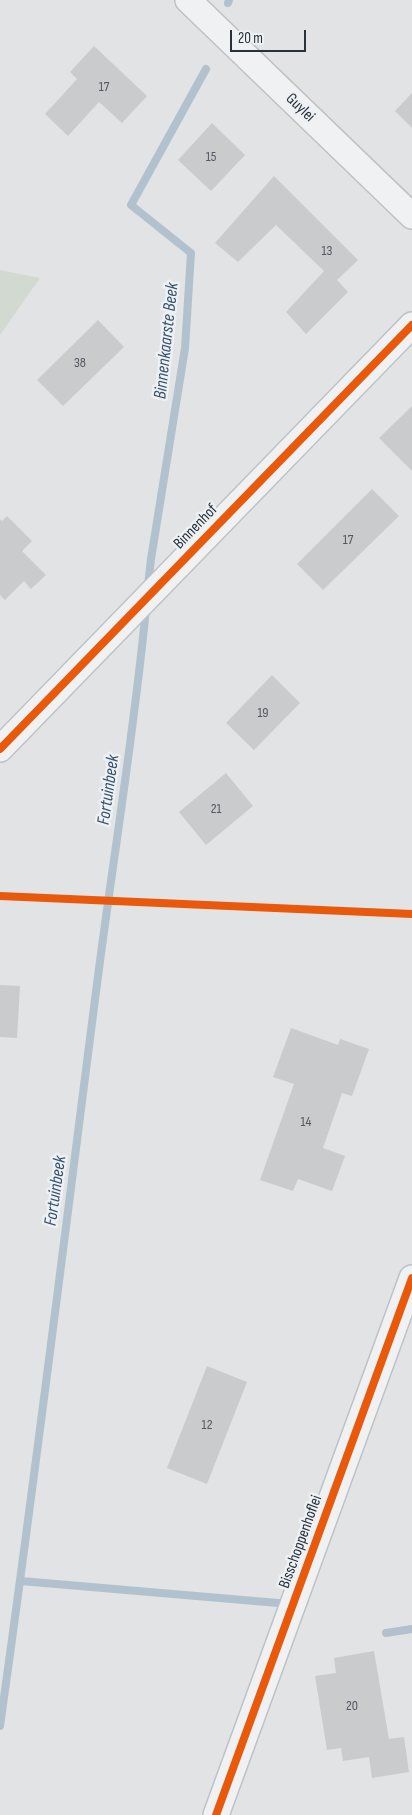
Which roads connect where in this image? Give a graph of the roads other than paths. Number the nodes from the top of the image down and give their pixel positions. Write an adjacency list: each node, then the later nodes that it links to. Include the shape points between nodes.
1 (188, 0): 2 (street, Guylei)
2 (412, 216)
3 (412, 325): 4 (street, Binnenhof)
4 (0, 749)
5 (412, 1278): 6 (street, Bisschoppenhoflei)
6 (216, 1815)

